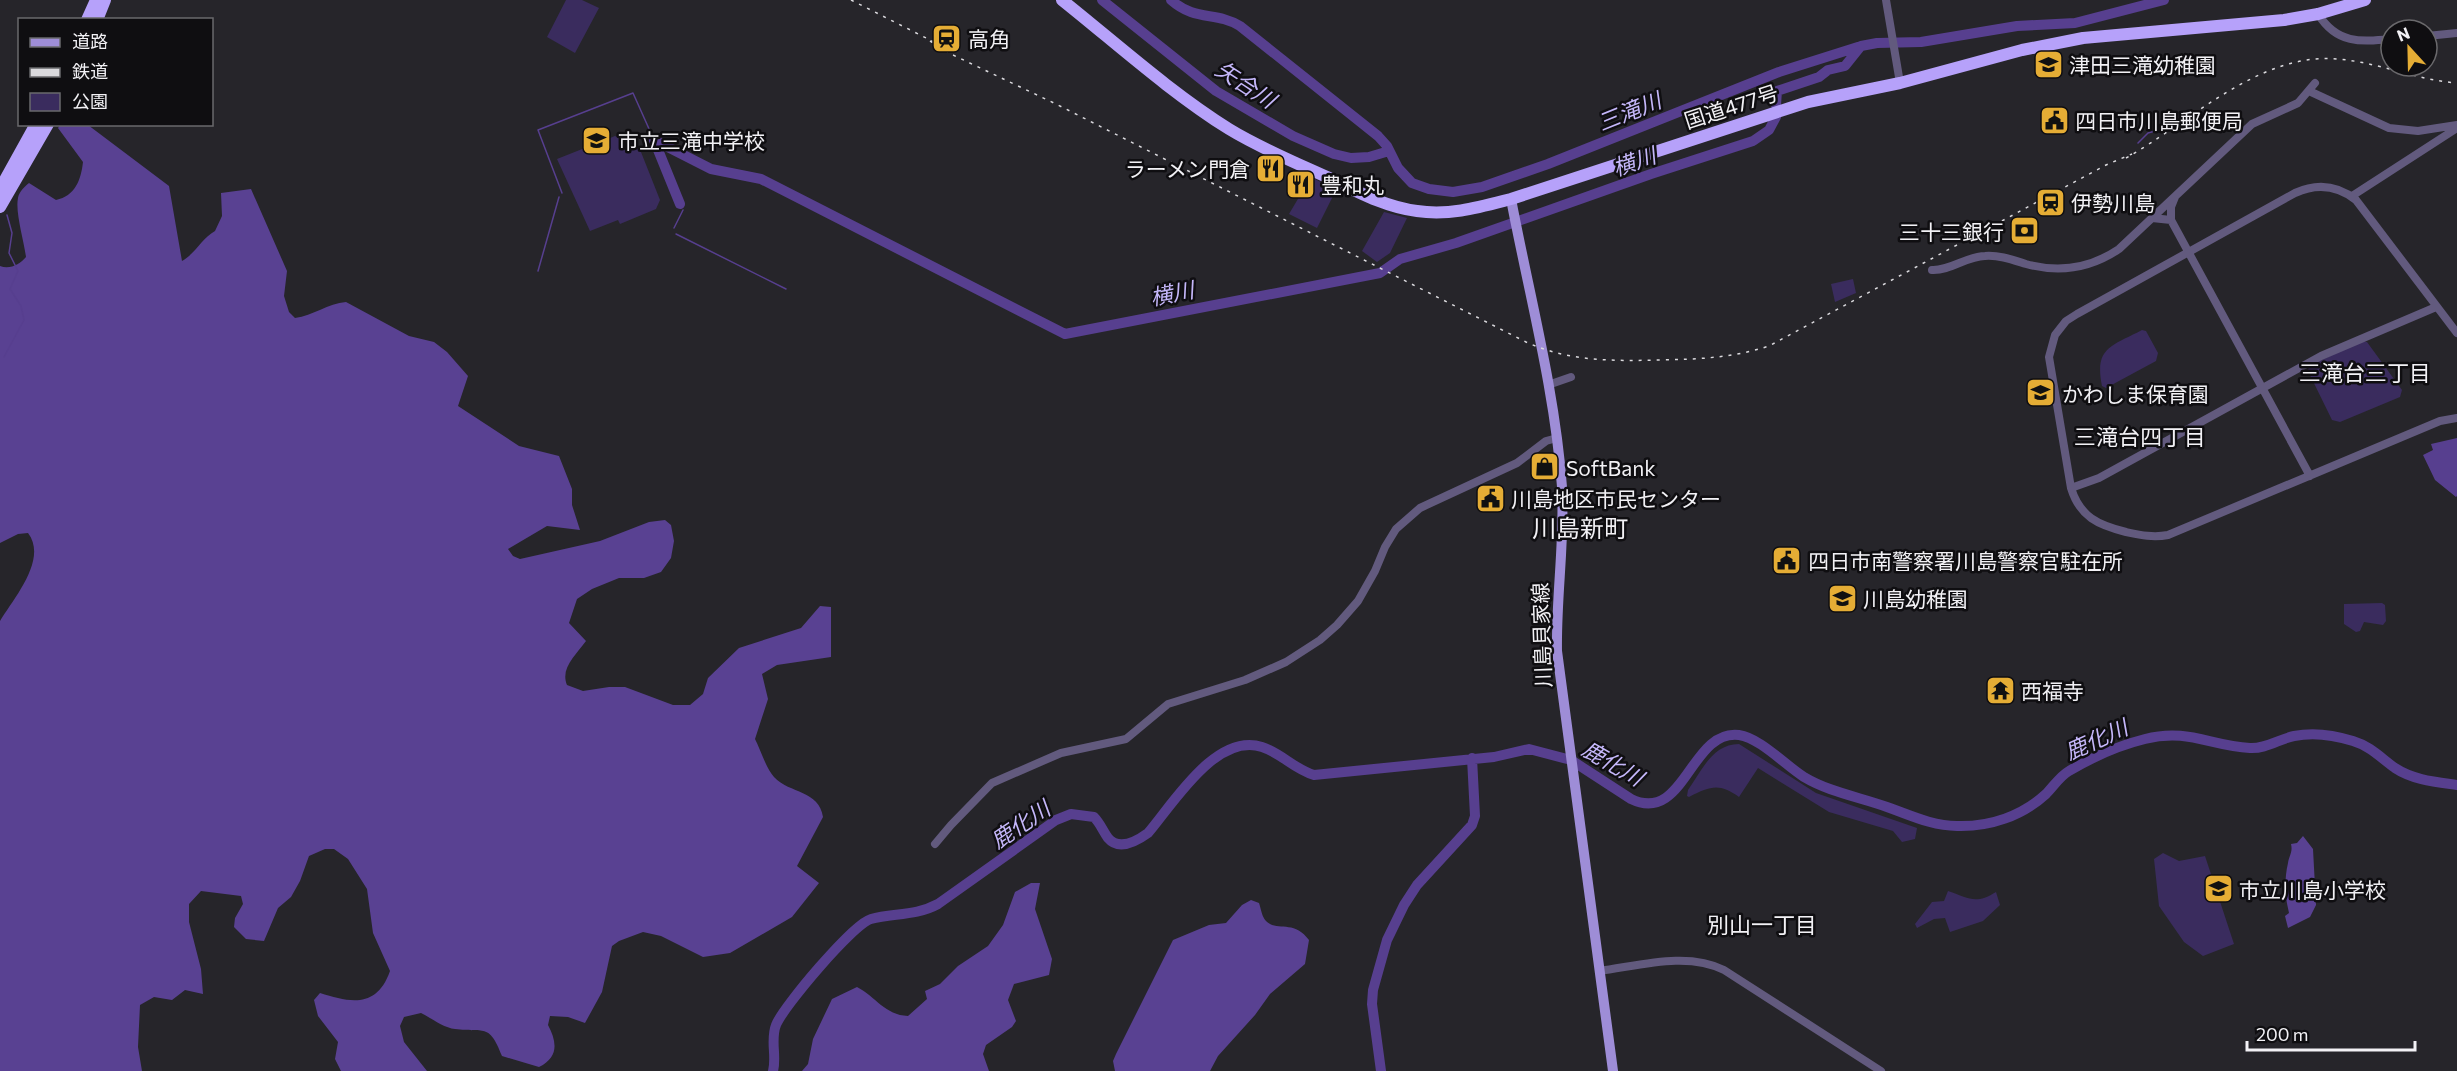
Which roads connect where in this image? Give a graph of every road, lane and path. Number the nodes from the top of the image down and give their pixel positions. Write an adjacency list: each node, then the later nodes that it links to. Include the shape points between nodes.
1 (96, 0): 7 (highway)
2 (105, 0): 8 (highway)
3 (1062, 0): 21 (highway, 国道477号, via 1228,129 1382,203 1443,212)
4 (2365, 0): 6 (highway, 国道477号)
5 (1887, 3): 12 (street)
6 (2318, 14): 11 (street, via 2334,33 2349,39); 12 (highway, 国道477号, via 2083,38)
7 (88, 18)
8 (98, 18)
9 (2457, 33): 10 (street)
10 (2439, 35)
11 (2379, 40)
12 (1900, 83): 21 (highway, 国道477号, via 1808,102)
13 (2314, 83): 14 (street)
14 (2309, 91): 17 (street, via 2389,128 2418,131); 19 (street, via 2298,103 2252,124)
15 (35, 126): 18 (highway)
16 (47, 126): 22 (highway)
17 (2457, 127): 20 (street)
18 (0, 189)
19 (2177, 195): 23 (street); 24 (street, via 2171,207)
20 (2352, 196): 26 (street); 34 (street, via 2327,187 2301,190 2066,321 2053,339 2049,362)
21 (1513, 205): 29 (main road, 川島貝家線)
22 (0, 207)
23 (2152, 218): 24 (street); 25 (street, via 2110,255 2082,266 2047,268 1986,255)
24 (2171, 220): 30 (street)
25 (1932, 270)
26 (2436, 307): 27 (street); 30 (street, via 2337,348)
27 (2457, 333)
28 (1571, 377): 29 (street)
29 (1547, 380): 32 (main road, 川島貝家線)
30 (2263, 389): 33 (street); 34 (street, via 2099,478)
31 (2457, 418): 33 (street, via 2440,421)
32 (1557, 438): 35 (street, via 1546,441 1517,463 1408,517 1389,538 1365,591 1349,613 1301,653 1245,680 1174,701 1126,739 1061,753 992,783); 36 (main road, 川島貝家線, via 1563,513 1557,651)
33 (2310, 476): 34 (street, via 2156,537 2092,521 2080,510)
34 (2071, 488)
35 (935, 844)
36 (1599, 971): 37 (main road, 川島貝家線); 38 (street, via 1686,960 1718,966)
37 (1612, 1071)
38 (1881, 1071)

